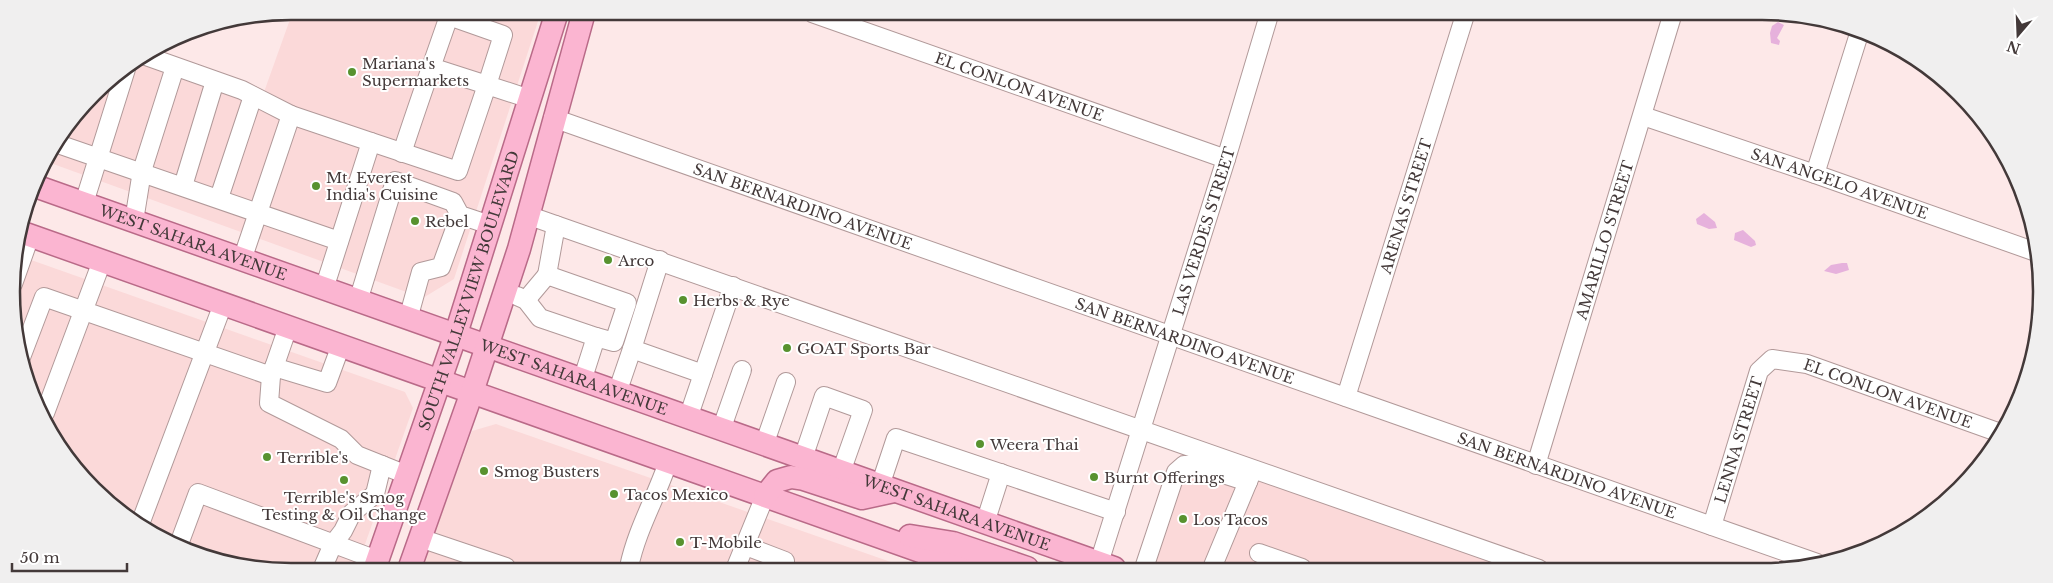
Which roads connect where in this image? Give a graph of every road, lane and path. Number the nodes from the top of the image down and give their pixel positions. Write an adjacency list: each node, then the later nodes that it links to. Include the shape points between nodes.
1 (447, 20): 14 (street)
2 (460, 20): 17 (street, via 503,35)
3 (555, 20): 19 (main road, SOUTH VALLEY VIEW BOULEVARD)
4 (578, 20): 11 (main road)
5 (581, 20): 11 (main road, SOUTH VALLEY VIEW BOULEVARD)
6 (832, 20): 27 (street, EL CONLON AVENUE)
7 (1268, 20): 27 (street, LAS VERDES STREET)
8 (1463, 20): 74 (street, ARENAS STREET)
9 (1671, 20): 21 (street, AMARILLO STREET)
10 (1857, 37): 29 (street)
11 (574, 42): 22 (main road, SOUTH VALLEY VIEW BOULEVARD)
12 (153, 58): 13 (street)
13 (175, 66): 16 (street); 28 (street)
14 (431, 66): 17 (street); 25 (street)
15 (123, 78): 26 (street)
16 (215, 81): 18 (street); 30 (street)
17 (487, 85): 19 (street); 25 (street, via 458,171)
18 (254, 96): 20 (street); 32 (street)
19 (530, 99): 39 (main road, SOUTH VALLEY VIEW BOULEVARD)
20 (291, 115): 23 (street); 35 (street)
21 (1643, 116): 29 (street, SAN ANGELO AVENUE); 84 (street, AMARILLO STREET)
22 (553, 118): 37 (main road, SOUTH VALLEY VIEW BOULEVARD); 59 (street, SAN BERNARDINO AVENUE)
23 (371, 142): 25 (street); 42 (street)
24 (64, 145): 26 (street)
25 (402, 153)
26 (99, 158): 28 (street); 34 (street)
27 (1226, 160): 59 (street, LAS VERDES STREET)
28 (142, 171): 30 (street); 38 (street)
29 (1815, 174): 43 (street, SAN ANGELO AVENUE)
30 (183, 186): 32 (street)
31 (41, 188): 34 (main road, WEST SAHARA AVENUE)
32 (219, 198): 35 (street)
33 (35, 201): 34 (main road)
34 (84, 203): 38 (main road, WEST SAHARA AVENUE)
35 (258, 212): 42 (street); 44 (street)
36 (460, 215): 39 (street); 52 (street, via 452,202 395,181); 55 (street, via 441,267 421,272)
37 (527, 215): 40 (street); 50 (main road, SOUTH VALLEY VIEW BOULEVARD)
38 (134, 221): 44 (main road, WEST SAHARA AVENUE)
39 (490, 225): 57 (main road, SOUTH VALLEY VIEW BOULEVARD)
40 (556, 225): 45 (street); 47 (street)
41 (26, 234): 46 (main road)
42 (339, 241): 49 (street)
43 (2030, 250)
44 (242, 260): 49 (main road, WEST SAHARA AVENUE)
45 (660, 260): 48 (street); 63 (street)
46 (102, 261): 53 (main road); 54 (street)
47 (547, 275): 51 (street); 58 (street, via 627,303 614,342)
48 (733, 286): 68 (street); 78 (street)
49 (324, 289): 52 (main road, WEST SAHARA AVENUE)
50 (505, 291): 51 (street); 62 (main road, SOUTH VALLEY VIEW BOULEVARD)
51 (526, 300): 58 (street, via 540,318)
52 (358, 301): 55 (main road, WEST SAHARA AVENUE)
53 (223, 304): 56 (main road); 64 (street)
54 (83, 312): 61 (street, via 44,297); 64 (street); 75 (street)
55 (408, 319): 57 (main road, WEST SAHARA AVENUE)
56 (288, 327): 60 (main road); 67 (street)
57 (454, 336): 62 (main road, WEST SAHARA AVENUE); 69 (main road, SOUTH VALLEY VIEW BOULEVARD)
58 (596, 337): 70 (street)
59 (1171, 337): 74 (street, SAN BERNARDINO AVENUE); 78 (street, LAS VERDES STREET)
60 (341, 345): 67 (street, via 327,382); 69 (main road)
61 (25, 346)
62 (486, 347): 70 (main road, WEST SAHARA AVENUE); 72 (main road, SOUTH VALLEY VIEW BOULEVARD)
63 (632, 349): 68 (street); 73 (street)
64 (205, 353): 67 (street); 92 (street)
65 (1772, 360): 79 (street, EL CONLON AVENUE, via 1807,364); 95 (street, LENNA STREET, via 1759,371)
66 (742, 370): 77 (street)
67 (272, 371): 83 (street, via 269,404 342,439 357,456)
68 (703, 374): 76 (street)
69 (439, 380): 72 (main road); 87 (main road, SOUTH VALLEY VIEW BOULEVARD)
70 (582, 381): 73 (main road, WEST SAHARA AVENUE)
71 (786, 382): 80 (street)
72 (472, 392): 82 (main road); 96 (main road, SOUTH VALLEY VIEW BOULEVARD)
73 (617, 393): 76 (main road, WEST SAHARA AVENUE)
74 (1346, 397): 84 (street, SAN BERNARDINO AVENUE)
75 (47, 409)
76 (688, 418): 77 (main road, WEST SAHARA AVENUE)
77 (721, 430): 80 (main road, WEST SAHARA AVENUE)
78 (1141, 430): 88 (street); 91 (street, LAS VERDES STREET)
79 (1994, 431)
80 (764, 444): 81 (main road, WEST SAHARA AVENUE)
81 (803, 458): 85 (main road, WEST SAHARA AVENUE); 85 (street, via 824,396 855,407 863,410)
82 (668, 462): 90 (main road); 106 (street, via 657,494 642,520)
83 (382, 465): 87 (street); 98 (street, via 375,494 352,512)
84 (1536, 465): 95 (street, SAN BERNARDINO AVENUE)
85 (841, 472): 89 (main road, WEST SAHARA AVENUE)
86 (1001, 473): 89 (street, via 896,438); 91 (street); 93 (street)
87 (407, 475): 103 (main road, SOUTH VALLEY VIEW BOULEVARD)
88 (1250, 476): 113 (street, via 1184,465 1176,472); 114 (street); 116 (street)
89 (888, 488): 90 (main road, via 862,498 791,477 777,481); 93 (main road, WEST SAHARA AVENUE)
90 (765, 496): 94 (main road); 99 (street)
91 (1116, 512): 112 (street, LAS VERDES STREET)
92 (142, 518)
93 (985, 523): 111 (main road, WEST SAHARA AVENUE)
94 (850, 526): 109 (main road); 110 (main road, via 953,543)
95 (1712, 526): 101 (street, SAN BERNARDINO AVENUE)
96 (420, 538): 104 (main road, SOUTH VALLEY VIEW BOULEVARD); 105 (street)
97 (180, 539): 98 (street, via 198,493)
98 (333, 544): 102 (street); 103 (street)
99 (746, 546): 107 (street); 108 (street)
100 (1259, 553): 115 (street)
101 (1805, 560)
102 (325, 563)
103 (376, 563)
104 (411, 563)
105 (478, 563)
106 (630, 563)
107 (738, 563)
108 (784, 563)
109 (954, 563)
110 (1012, 563)
111 (1094, 563)
112 (1103, 563)
113 (1146, 563)
114 (1214, 563)
115 (1288, 563)
116 (1520, 563)

